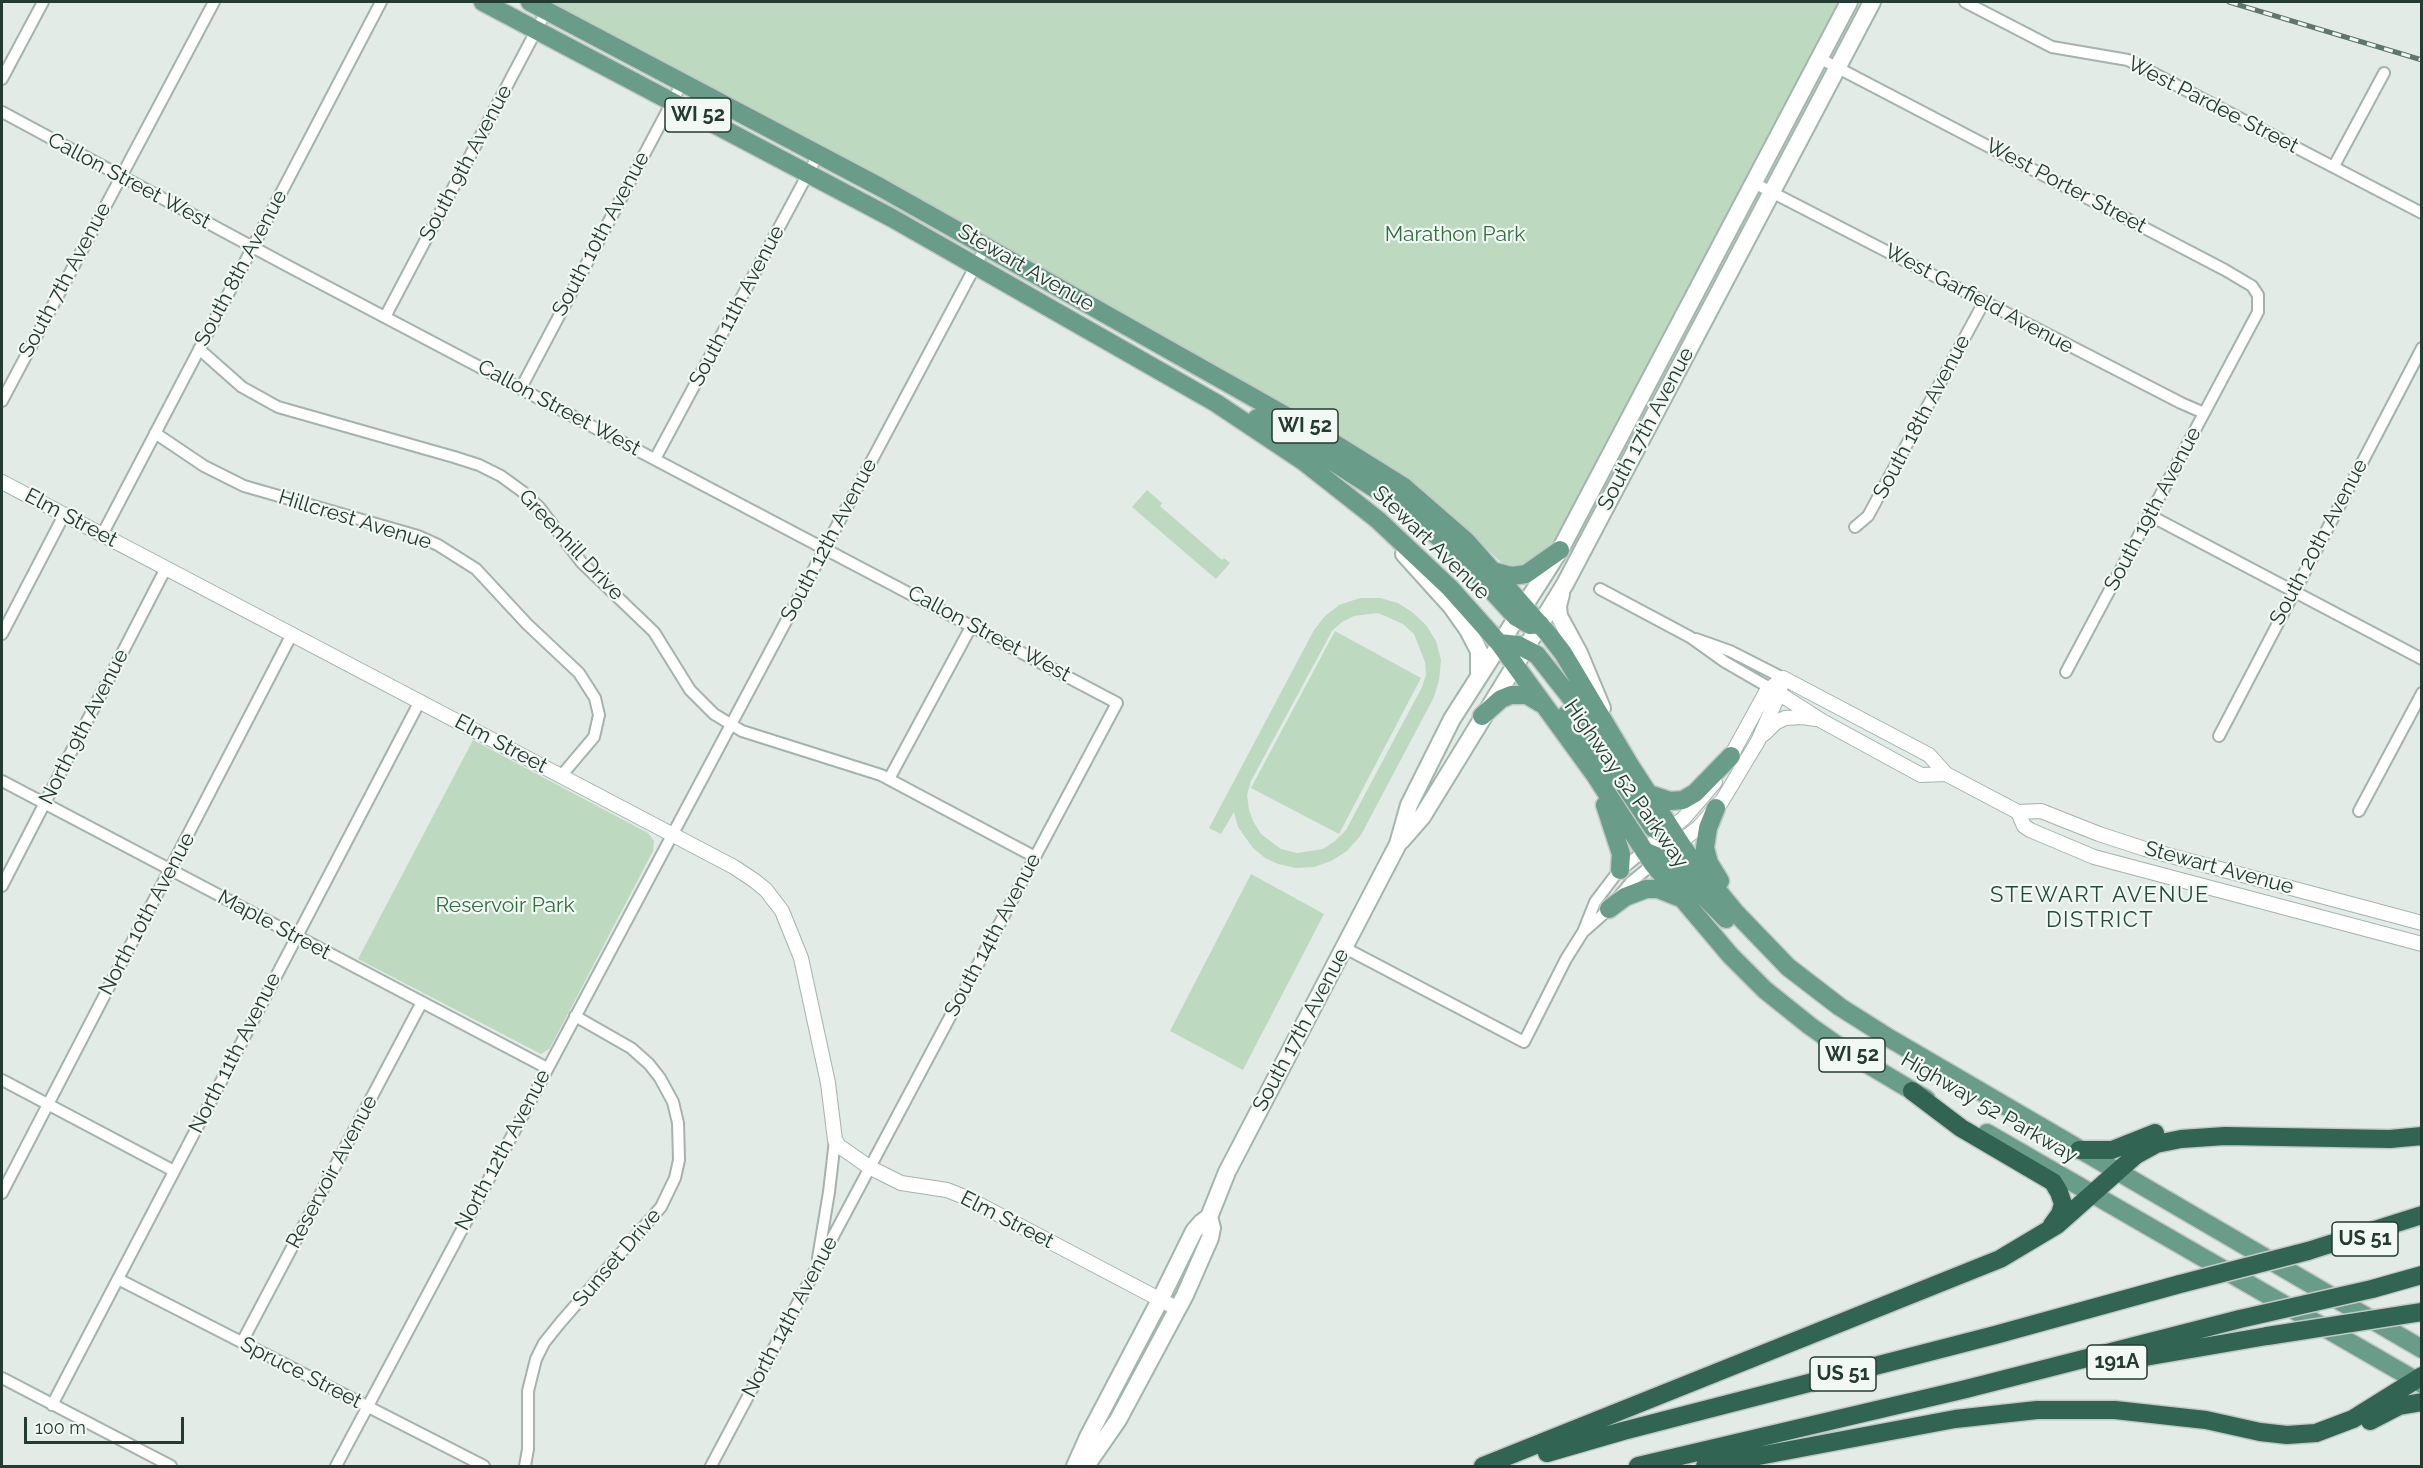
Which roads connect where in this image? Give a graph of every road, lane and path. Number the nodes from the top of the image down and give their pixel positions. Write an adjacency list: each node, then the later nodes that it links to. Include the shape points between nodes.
1 (43, 2): 14 (street)
2 (214, 2): 21 (street, South 7th Avenue)
3 (381, 2): 25 (street, South 8th Avenue)
4 (483, 2): 10 (main road, Stewart Avenue / WI 52)
5 (530, 2): 9 (main road, Stewart Avenue / WI 52)
6 (1849, 2): 11 (main road, South 17th Avenue)
7 (1872, 2): 12 (main road, South 17th Avenue)
8 (1965, 2): 19 (street, West Pardee Street, via 2052,47 2128,60)
9 (547, 10): 10 (street, South 9th Avenue); 15 (main road, Stewart Avenue / WI 52)
10 (537, 29): 16 (main road, Stewart Avenue / WI 52); 29 (street, South 9th Avenue)
11 (1819, 58): 12 (street, West Porter Street); 22 (main road, South 17th Avenue)
12 (1838, 68): 23 (main road, South 17th Avenue); 30 (street, West Porter Street, via 2252,286 2259,299 2258,312)
13 (2384, 73): 19 (street)
14 (2, 79)
15 (683, 81): 16 (street, South 10th Avenue); 18 (main road, Stewart Avenue / WI 52)
16 (672, 101): 20 (main road, Stewart Avenue / WI 52); 33 (street, South 10th Avenue)
17 (2, 112): 21 (street, Callon Street West)
18 (819, 153): 20 (street, South 11th Avenue); 26 (main road, Stewart Avenue / WI 52)
19 (2334, 166): 24 (street, West Pardee Street)
20 (808, 173): 27 (main road, Stewart Avenue / WI 52); 38 (street, South 11th Avenue)
21 (120, 176): 25 (street, Callon Street West); 34 (street, South 7th Avenue)
22 (1754, 183): 23 (street, West Garfield Avenue); 46 (main road, South 17th Avenue)
23 (1772, 192): 28 (street, West Garfield Avenue); 49 (main road, South 17th Avenue)
24 (2421, 213)
25 (252, 246): 29 (street, Callon Street West); 32 (street, South 8th Avenue)
26 (986, 246): 27 (street, South 12th Avenue); 48 (main road, Stewart Avenue / WI 52, via 1368,463 1446,522)
27 (976, 265): 35 (main road, Stewart Avenue / WI 52); 45 (street, South 12th Avenue)
28 (1984, 302): 36 (street, West Garfield Avenue); 43 (street, South 18th Avenue, via 1868,516)
29 (385, 317): 33 (street, Callon Street West)
30 (2240, 346): 36 (street, South 19th Avenue)
31 (2421, 348): 51 (street, South 20th Avenue)
32 (199, 349): 37 (street, South 8th Avenue); 72 (street, Greenhill Drive, via 242,387 278,407 471,462 509,481 539,507 582,563 654,632 695,696)
33 (521, 388): 38 (street, Callon Street West)
34 (2, 401)
35 (1216, 403): 42 (main road, Stewart Avenue / WI 52, via 1303,461); 52 (main road, via 1280,429 1405,508)
36 (2204, 413): 41 (street, South 19th Avenue)
37 (155, 433): 44 (street, South 8th Avenue); 80 (street, Hillcrest Avenue, via 204,466 244,486 418,536 476,569 579,674 596,698 599,715 594,737)
38 (655, 459): 45 (street, Callon Street West)
39 (2, 482): 40 (street, Elm Street)
40 (64, 515): 44 (street, Elm Street); 55 (street)
41 (2149, 515): 51 (street); 62 (street, South 19th Avenue)
42 (1378, 520): 58 (main road, Stewart Avenue / WI 52, via 1450,588); 63 (main road, via 1468,630 1479,651)
43 (1855, 527)
44 (102, 535): 47 (street, Elm Street)
45 (825, 547): 54 (street, Callon Street West); 72 (street, South 12th Avenue)
46 (1560, 550): 48 (main road, via 1526,574); 52 (main road, South 17th Avenue)
47 (166, 568): 56 (street, Elm Street); 84 (street, North 9th Avenue)
48 (1496, 572): 52 (main road, Stewart Avenue / WI 52)
49 (1564, 584): 53 (main road, South 17th Avenue); 73 (main road, via 1559,616 1583,661)
50 (1600, 589): 57 (street, Stewart Avenue)
51 (2293, 592): 60 (street); 74 (street, South 20th Avenue)
52 (1520, 612): 53 (main road, Highway 52 Parkway / WI 52); 58 (main road, South 17th Avenue)
53 (1539, 624): 59 (main road, South 17th Avenue); 73 (main road, Highway 52 Parkway / WI 52, via 1563,653)
54 (972, 625): 68 (street, Callon Street West); 81 (street)
55 (2, 634)
56 (292, 634): 67 (street, Elm Street); 93 (street, North 10th Avenue)
57 (1690, 637): 64 (street, Stewart Avenue, via 1730,651); 65 (street, Stewart Avenue)
58 (1499, 643): 59 (main road); 61 (main road, Highway 52 Parkway / WI 52); 63 (main road, South 17th Avenue)
59 (1525, 648): 61 (main road, South 17th Avenue); 77 (main road, via 1540,657 1594,727)
60 (2421, 659)
61 (1515, 664): 69 (main road, Highway 52 Parkway / WI 52); 70 (main road, South 17th Avenue); 89 (main road, via 1539,678 1623,783 1653,828)
62 (2066, 672)
63 (1479, 676): 90 (main road, South 17th Avenue, via 1452,719 1409,805)
64 (1783, 678): 65 (street); 78 (street, Stewart Avenue, via 1929,755)
65 (1774, 690): 71 (street, Stewart Avenue); 75 (street); 76 (street)
66 (2421, 693): 86 (street)
67 (420, 701): 80 (street, Elm Street); 101 (street, North 11th Avenue)
68 (1117, 703): 91 (street, South 14th Avenue)
69 (1545, 706): 70 (main road, via 1527,695 1511,695); 79 (main road, Highway 52 Parkway / WI 52)
70 (1482, 716): 90 (main road, South 17th Avenue, via 1422,817)
71 (1822, 721): 75 (street, via 1785,717); 78 (street, Stewart Avenue, via 1921,775)
72 (731, 726): 81 (street, Greenhill Drive); 88 (street, South 12th Avenue)
73 (1612, 734): 77 (main road, Highway 52 Parkway / WI 52)
74 (2219, 736)
75 (1758, 741): 85 (street)
76 (1731, 756): 83 (main road, via 1687,798 1676,801); 89 (street)
77 (1631, 767): 83 (main road, Highway 52 Parkway / WI 52)
78 (1946, 774): 87 (street, Stewart Avenue)
79 (1594, 775): 92 (main road, Highway 52 Parkway / WI 52); 94 (main road, via 1620,848)
80 (561, 776): 88 (street, Elm Street)
81 (889, 779): 91 (street, Greenhill Drive)
82 (2, 781): 84 (street, Maple Street)
83 (1649, 794): 89 (main road, Highway 52 Parkway / WI 52)
84 (44, 804): 93 (street, Maple Street); 95 (street, North 9th Avenue)
85 (1716, 808): 89 (street); 100 (main road, via 1706,837 1707,859)
86 (2359, 811)
87 (2018, 812): 98 (street, Stewart Avenue, via 2041,811 2145,849); 102 (street, Stewart Avenue, via 2030,831 2100,859)
88 (672, 835): 106 (street, North 12th Avenue); 113 (street, Elm Street, via 755,881 782,911 801,958 828,1083)
89 (1672, 837): 92 (street); 100 (main road, Highway 52 Parkway / WI 52)
90 (1398, 844): 103 (main road, South 17th Avenue)
91 (1035, 857): 115 (street, South 14th Avenue)
92 (1653, 857): 94 (street); 96 (main road, Highway 52 Parkway / WI 52); 97 (street); 104 (main road, via 1675,866 1735,927)
93 (170, 870): 101 (street, Maple Street); 110 (street, North 10th Avenue)
94 (1620, 870): 99 (street, via 1595,902)
95 (2, 886)
96 (1679, 898): 97 (main road, via 1658,889 1646,889); 109 (main road, Highway 52 Parkway / WI 52, via 1765,990 1844,1050)
97 (1609, 909): 99 (street)
98 (2421, 923)
99 (1582, 932): 103 (street, via 1524,1042)
100 (1756, 935): 104 (main road, Highway 52 Parkway / WI 52)
101 (296, 936): 105 (street, Maple Street); 116 (street, North 11th Avenue)
102 (2421, 944)
103 (1345, 948): 121 (main road, South 17th Avenue, via 1236,1155)
104 (1776, 955): 114 (main road, Highway 52 Parkway / WI 52, via 1854,1017)
105 (422, 1002): 107 (street, Maple Street); 131 (street, Reservoir Avenue)
106 (575, 1016): 107 (street, North 12th Avenue); 143 (street, Sunset Drive, via 631,1048 660,1078 673,1102 678,1123 679,1160 661,1207 544,1343 528,1391)
107 (547, 1068): 138 (street, North 12th Avenue)
108 (2, 1080): 110 (street)
109 (1912, 1090): 119 (main road, Highway 52 Parkway / WI 52); 123 (highway, via 1961,1128 2055,1184 2062,1199 2061,1212)
110 (47, 1104): 116 (street); 118 (street, North 10th Avenue)
111 (2225, 1136): 112 (highway); 114 (highway, via 2174,1130 2112,1150); 117 (highway, via 2156,1144)
112 (2421, 1136)
113 (834, 1140): 115 (street, Elm Street); 125 (street, Elm Street)
114 (2079, 1150): 117 (main road, Highway 52 Parkway / WI 52)
115 (869, 1167): 125 (street, North 14th Avenue); 128 (street, Elm Street, via 901,1183 947,1190 967,1198)
116 (174, 1171): 127 (street, North 11th Avenue)
117 (2116, 1172): 119 (highway); 132 (main road, Highway 52 Parkway / WI 52)
118 (2, 1193)
119 (2093, 1193): 123 (highway); 134 (main road, Highway 52 Parkway / WI 52)
120 (2421, 1215): 124 (highway)
121 (1209, 1217): 128 (main road, South 17th Avenue, via 1196,1228); 129 (main road, South 17th Avenue, via 1210,1238)
122 (2421, 1224): 124 (highway, US 51)
123 (2035, 1240): 147 (highway, via 2000,1259)
124 (2308, 1251): 148 (highway, US 51, bridge, via 1623,1431)
125 (818, 1265): 144 (street, North 14th Avenue)
126 (2421, 1275): 135 (highway, US 51, bridge)
127 (118, 1279): 131 (street, Spruce Street); 137 (street, North 11th Avenue)
128 (1160, 1300): 129 (street, Elm Street); 145 (main road, South 17th Avenue)
129 (1178, 1309): 146 (main road, South 17th Avenue, via 1118,1420)
130 (2421, 1312): 135 (highway, 191A, bridge)
131 (242, 1342): 138 (street, Spruce Street)
132 (2421, 1349)
133 (2, 1378): 137 (street)
134 (2419, 1380): 139 (highway, via 2353,1419 2316,1433 2260,1432)
135 (1966, 1389): 149 (highway, US 51)
136 (2421, 1402): 139 (highway, via 2394,1408 2336,1436 2293,1442 2251,1439)
137 (52, 1405): 140 (street)
138 (366, 1406): 141 (street, North 12th Avenue); 142 (street, Spruce Street)
139 (2175, 1417): 150 (highway, via 2099,1409 2002,1412)
140 (171, 1467)
141 (336, 1467)
142 (484, 1467)
143 (525, 1467)
144 (711, 1467)
145 (1075, 1467)
146 (1086, 1467)
147 (1483, 1467)
148 (1508, 1467)
149 (1638, 1467)
150 (1705, 1467)

